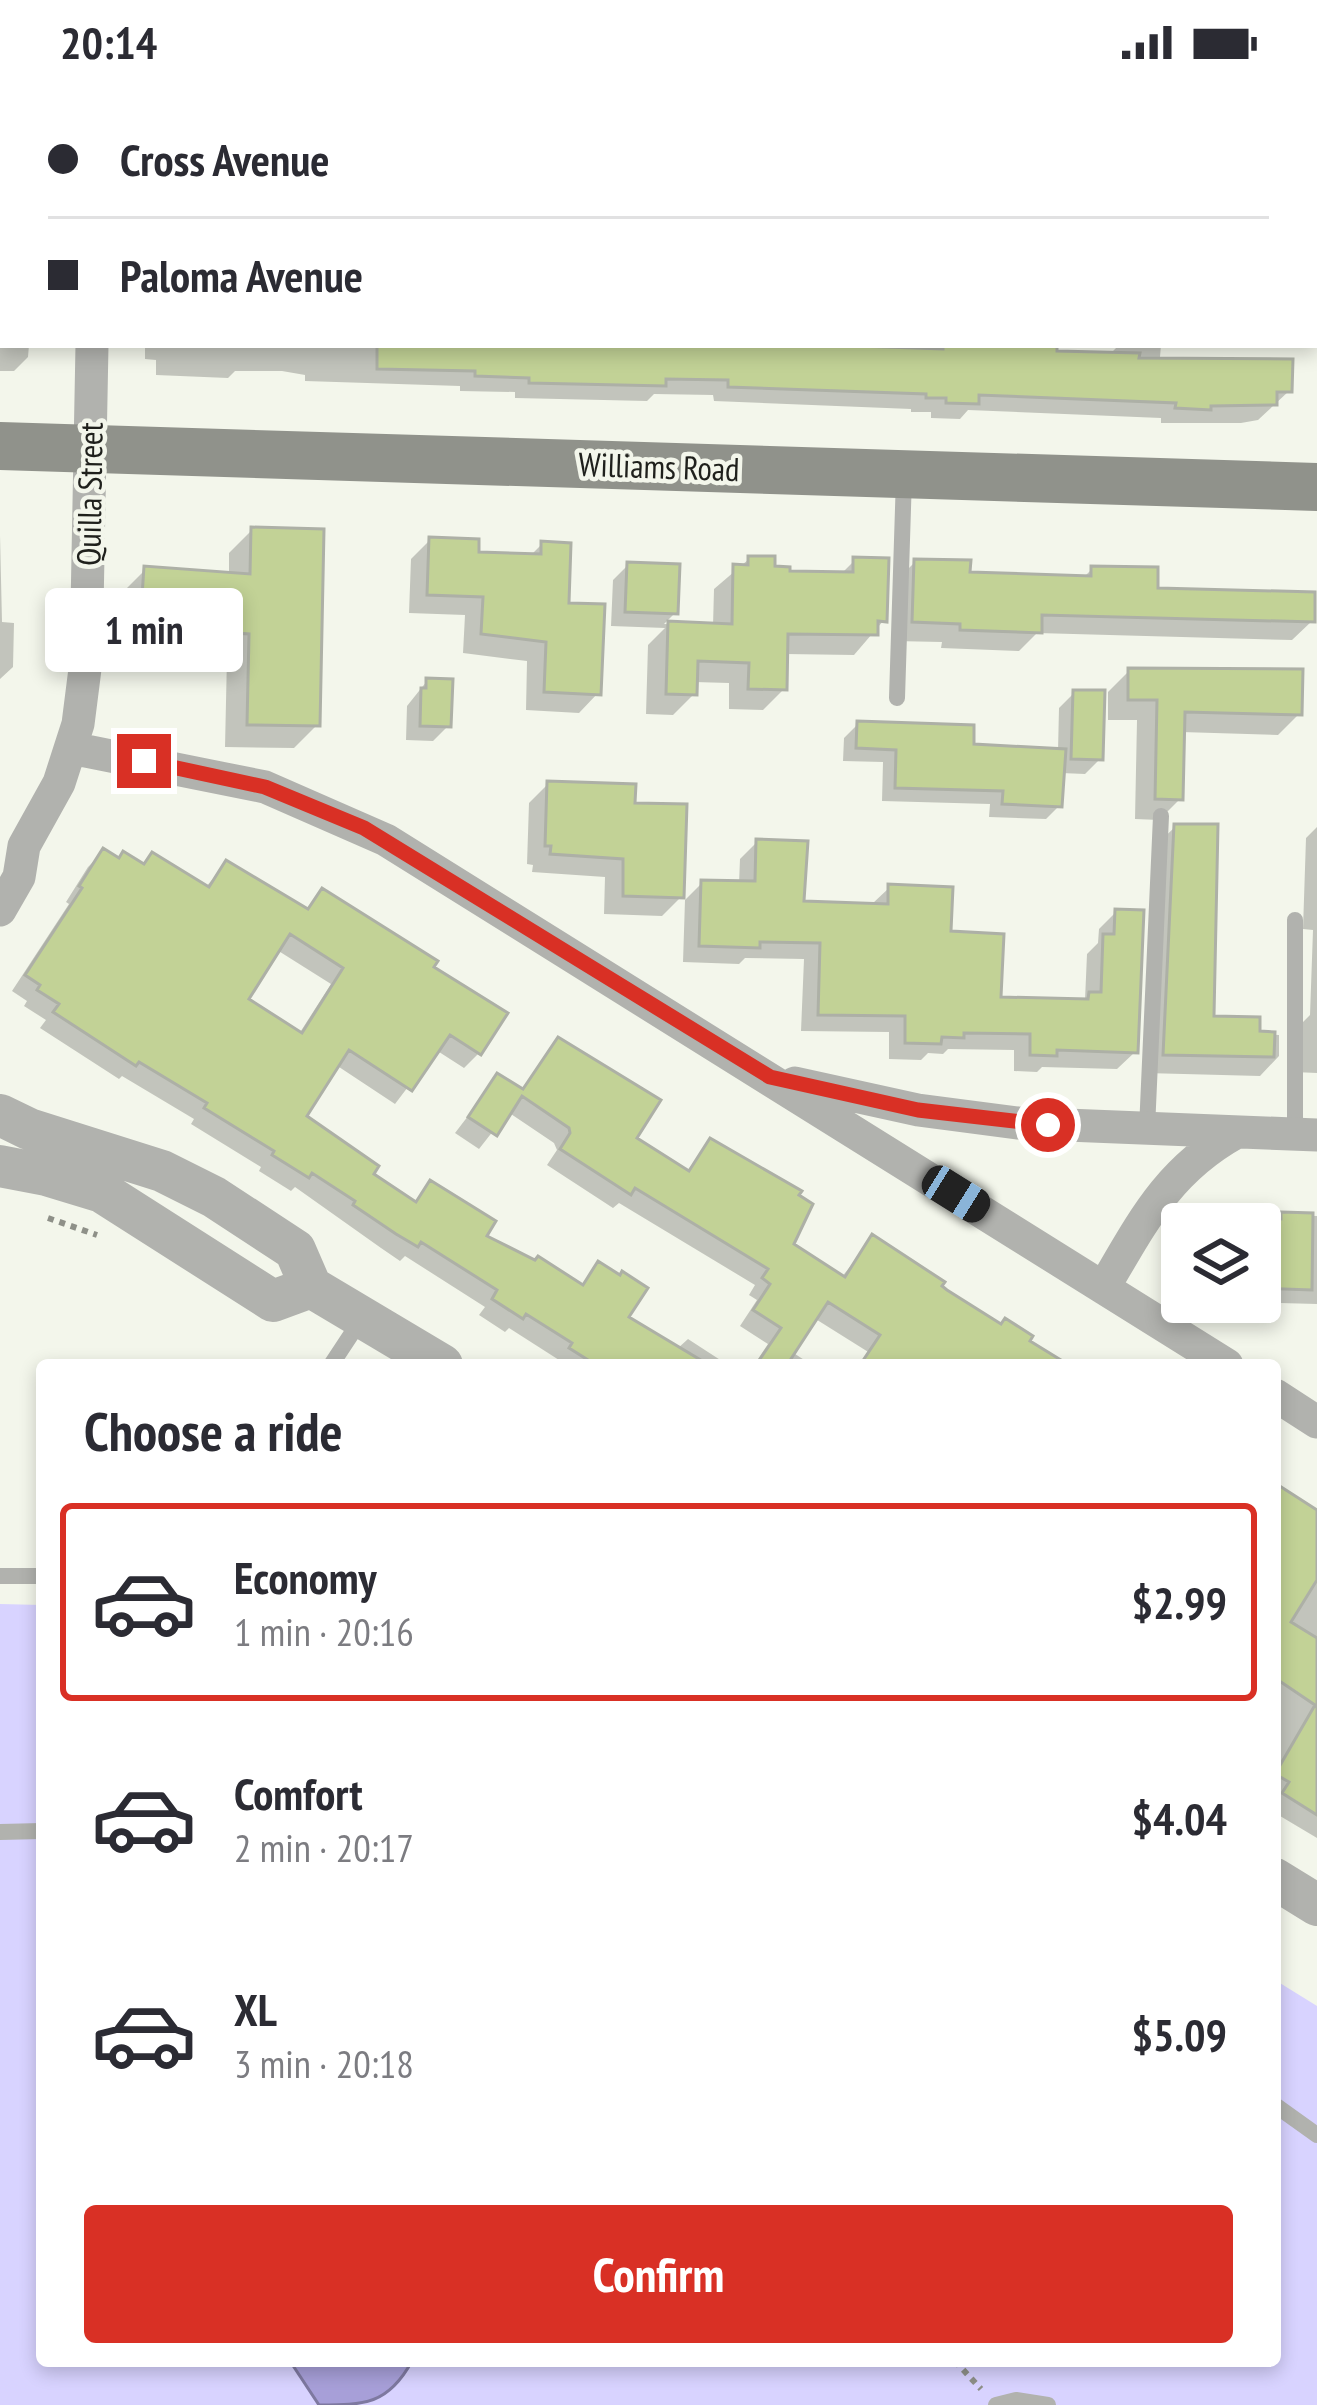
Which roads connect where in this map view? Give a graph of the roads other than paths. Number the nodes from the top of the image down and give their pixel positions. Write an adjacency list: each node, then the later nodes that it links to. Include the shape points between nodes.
1 (92, 348): 3 (street, Quilla Street)
2 (0, 446): 3 (main road, Williams Road)
3 (89, 448): 4 (main road, Williams Road); 7 (street, Quilla Street, via 86,661)
4 (904, 474): 5 (main road, Williams Road); 6 (lane)
5 (1317, 487)
6 (897, 698)
7 (71, 748): 9 (street, Quilla Street); 12 (street, via 265,787 344,818)
8 (1161, 816): 14 (lane)
9 (12, 853): 10 (street, Quilla Street, via 19,877)
10 (0, 910)
11 (1295, 920): 16 (lane)
12 (770, 1077): 14 (street, via 967,1117); 21 (street)
13 (0, 1115): 18 (street, via 162,1172)
14 (1147, 1129): 15 (street)
15 (1236, 1132): 16 (street); 21 (street, via 1179,1172)
16 (1306, 1135)
17 (0, 1166): 19 (street, via 101,1192)
18 (251, 1220): 19 (street, via 247,1250); 20 (street, via 295,1250)
19 (223, 1272): 20 (street, via 273,1301)
20 (311, 1287): 22 (street)
21 (1104, 1287): 25 (street)
22 (362, 1319): 23 (lane); 24 (street)
23 (335, 1359)
24 (432, 1359)
25 (1218, 1359)
26 (1281, 1399): 27 (street)
27 (1317, 1422)
28 (0, 1576): 29 (lane)
29 (36, 1576)
30 (36, 1831): 31 (lane)
31 (0, 1832)
32 (1281, 1883): 33 (street)
33 (1317, 1905)
34 (1281, 2109): 35 (lane)
35 (1317, 2135)
36 (994, 2405): 37 (lane)
37 (1048, 2405)

